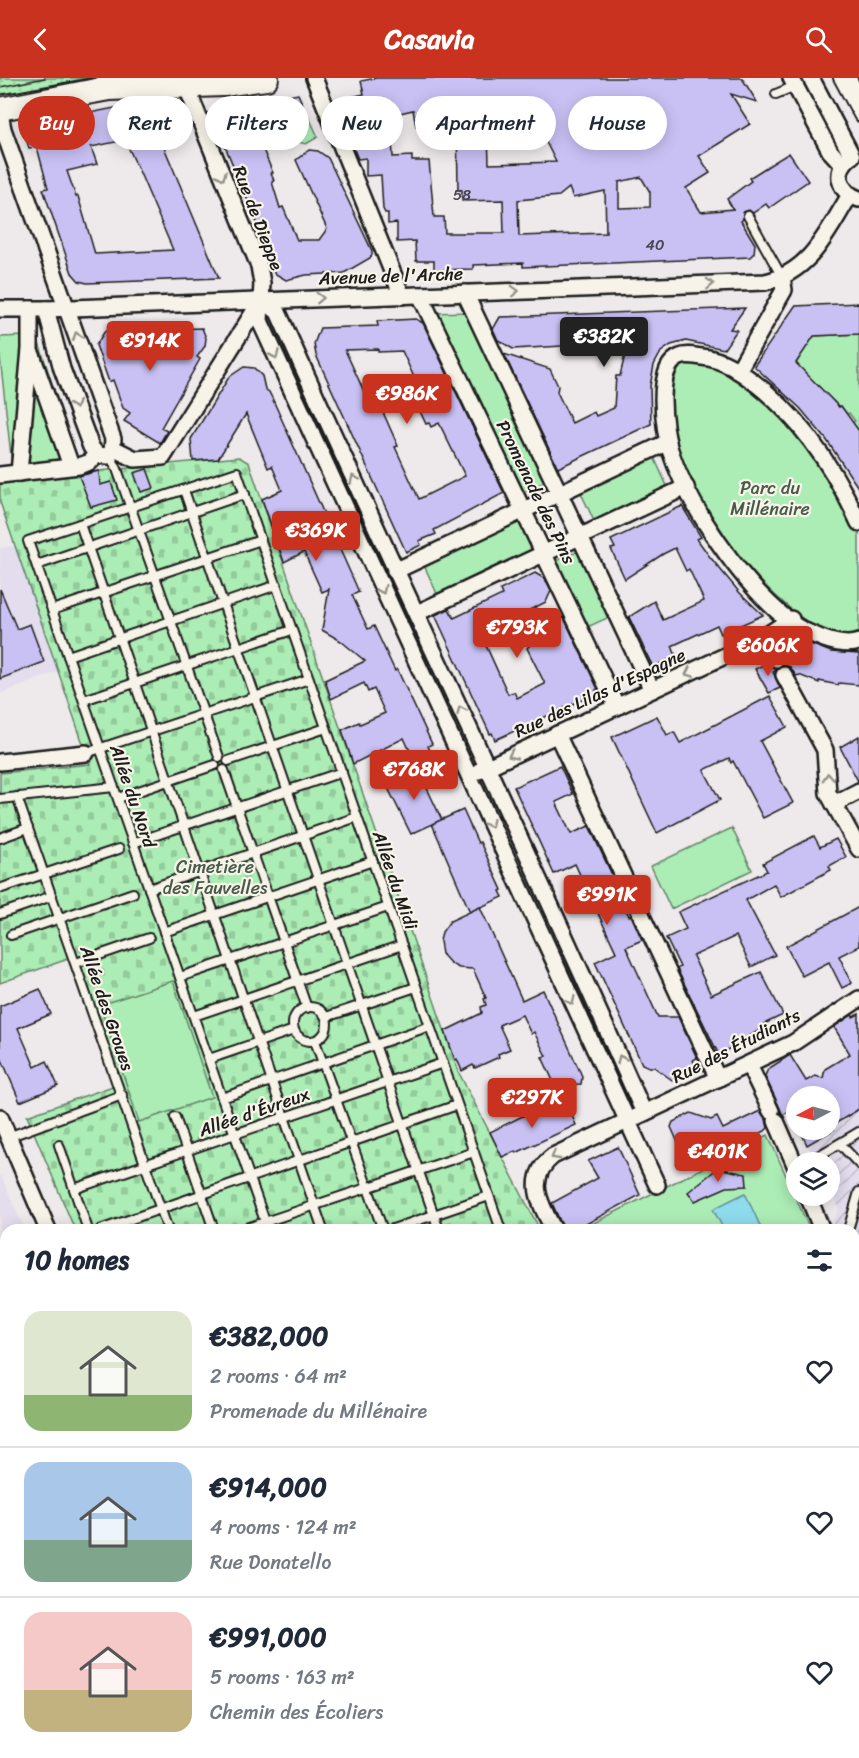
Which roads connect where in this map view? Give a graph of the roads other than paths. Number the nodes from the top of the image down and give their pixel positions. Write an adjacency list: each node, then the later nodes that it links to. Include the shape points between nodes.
1 (266, 78): 6 (main road, via 224,84)
2 (315, 78): 18 (street)
3 (811, 78): 12 (street)
4 (838, 78): 11 (lane)
5 (848, 78): 9 (street)
6 (184, 81): 10 (main road, via 109,88); 19 (street, Rue de Dieppe, one-way to 19, via 259,266)
7 (793, 82): 8 (lane); 12 (street, via 830,151)
8 (776, 94)
9 (859, 99)
10 (0, 111): 20 (street)
11 (859, 117)
12 (851, 158): 13 (street, via 840,173 840,182)
13 (855, 197): 15 (street, via 808,260)
14 (748, 216): 15 (lane)
15 (782, 277): 16 (street, Avenue de l'Arche, one-way to 15, via 765,282); 27 (street, via 783,290)
16 (465, 293): 17 (street, Avenue de l'Arche); 36 (street, Promenade des Pins)
17 (420, 295): 18 (street, Avenue de l'Arche); 38 (street, Promenade des Pins)
18 (402, 296): 19 (street, Avenue de l'Arche, one-way to 18)
19 (262, 299): 20 (street, Avenue de l'Arche); 29 (street, via 164,457 135,459); 49 (street, one-way to 19, via 278,312); 86 (street, Rue de Dieppe, one-way to 86, via 260,321)
20 (67, 308): 23 (street, Avenue de l'Arche); 25 (street, one-way to 20)
21 (0, 309): 22 (street, Avenue de l'Arche)
22 (30, 309): 23 (street, Avenue de l'Arche); 24 (street)
23 (46, 309): 26 (street)
24 (30, 349): 30 (street); 31 (street)
25 (85, 361): 26 (street); 29 (street, via 113,439)
26 (62, 369): 29 (street, one-way to 29, via 91,447)
27 (738, 371): 28 (street, via 692,355 678,357 669,366 663,404); 40 (street, via 800,426 835,476)
28 (669, 442): 33 (street); 36 (street)
29 (107, 453): 30 (street); 37 (lane)
30 (71, 466): 31 (street)
31 (19, 473): 32 (street)
32 (0, 475)
33 (686, 486): 43 (street); 56 (street, via 723,548 752,585)
34 (184, 490): 35 (lane, Allée du Midi, via 237,472); 37 (lane); 39 (lane)
35 (245, 494): 39 (lane); 44 (lane, Allée du Midi)
36 (560, 494): 38 (street); 43 (street, Promenade des Pins)
37 (130, 507): 41 (lane); 42 (lane)
38 (524, 510): 46 (street, Promenade des Pins); 49 (street)
39 (192, 512): 42 (lane); 47 (lane)
40 (859, 523)
41 (80, 524): 45 (lane); 48 (lane, Allée du Nord, via 28,542)
42 (138, 530): 45 (lane); 50 (lane)
43 (580, 537): 46 (street); 69 (street, Promenade des Pins)
44 (261, 540): 47 (lane); 51 (lane, Allée du Midi)
45 (88, 548): 48 (lane); 52 (lane)
46 (544, 553): 55 (street); 72 (street, Promenade des Pins)
47 (208, 558): 50 (lane); 53 (lane)
48 (37, 565): 54 (lane, Allée du Nord)
49 (395, 571): 55 (street)
50 (155, 576): 52 (lane); 57 (lane)
51 (277, 585): 53 (lane); 58 (lane, Allée du Midi)
52 (103, 593): 54 (lane); 59 (lane)
53 (223, 603): 57 (lane); 62 (lane)
54 (52, 610): 63 (lane, Allée du Nord)
55 (417, 613): 83 (street, one-way to 55)
56 (790, 620): 60 (street, Rue des Lilas d'Espagne); 61 (street, via 832,642)
57 (171, 621): 59 (lane); 65 (lane)
58 (292, 630): 62 (lane); 67 (lane, Allée du Midi)
59 (119, 638): 63 (lane); 68 (lane)
60 (761, 639): 64 (street); 69 (street, Rue des Lilas d'Espagne, one-way to 69)
61 (859, 642)
62 (239, 648): 65 (lane); 70 (lane)
63 (68, 656): 71 (lane, Allée du Nord)
64 (776, 659)
65 (186, 666): 68 (lane); 73 (lane)
66 (784, 675): 94 (street, one-way to 66, via 828,793 825,750)
67 (309, 679): 70 (lane); 74 (lane, Allée du Midi)
68 (135, 683): 71 (lane); 75 (lane)
69 (652, 690): 72 (street, Rue des Lilas d'Espagne)
70 (255, 697): 73 (lane); 77 (lane)
71 (84, 700): 78 (lane, Allée du Nord)
72 (616, 707): 76 (street, Rue des Lilas d'Espagne)
73 (204, 714): 75 (lane); 79 (lane)
74 (326, 728): 77 (lane); 85 (lane, Allée du Midi)
75 (152, 732): 78 (lane); 87 (lane)
76 (558, 734): 83 (street, Rue des Lilas d'Espagne, one-way to 83); 145 (street)
77 (272, 746): 80 (lane); 89 (lane)
78 (93, 751): 81 (street); 88 (lane, Allée du Nord)
79 (219, 757): 80 (lane); 82 (lane)
80 (228, 761): 84 (lane)
81 (0, 762)
82 (215, 765): 84 (lane); 87 (lane)
83 (488, 766): 86 (street, Rue des Lilas d'Espagne); 152 (street, one-way to 83)
84 (224, 770): 95 (lane)
85 (342, 772): 89 (lane); 96 (lane, Allée du Midi)
86 (468, 776): 156 (street, Rue de Dieppe, one-way to 156)
87 (168, 781): 92 (lane); 97 (lane)
88 (114, 787): 91 (lane); 92 (lane, Allée du Nord)
89 (288, 790): 95 (lane); 99 (lane)
90 (859, 791): 94 (street)
91 (17, 797): 93 (lane); 98 (lane, Allée des Groues)
92 (118, 798): 101 (lane, Allée du Nord)
93 (0, 799)
94 (834, 804): 103 (street)
95 (237, 808): 97 (lane); 104 (lane)
96 (357, 817): 99 (lane); 105 (lane, Allée du Midi)
97 (184, 826): 101 (lane); 106 (lane)
98 (28, 828): 100 (lane); 107 (lane, Allée des Groues)
99 (303, 836): 104 (lane); 108 (lane)
100 (0, 838)
101 (133, 843): 110 (lane, Allée du Nord)
102 (119, 849): 107 (lane)
103 (859, 849)
104 (253, 853): 106 (lane); 113 (lane)
105 (373, 861): 108 (lane); 114 (lane, Allée du Midi)
106 (200, 871): 110 (lane); 116 (lane)
107 (45, 875): 109 (lane); 112 (lane, Allée des Groues)
108 (318, 880): 113 (lane); 118 (lane)
109 (2, 888)
110 (149, 889): 119 (lane, Allée du Nord)
111 (133, 893): 117 (lane)
112 (52, 896): 115 (lane); 117 (lane, Allée des Groues)
113 (268, 897): 116 (lane); 122 (lane)
114 (388, 907): 118 (lane); 123 (lane, Allée du Midi)
115 (0, 914)
116 (215, 915): 119 (lane); 124 (lane)
117 (60, 918): 120 (lane); 125 (lane, Allée des Groues)
118 (334, 925): 122 (lane); 126 (lane)
119 (164, 932): 127 (lane, Allée du Nord)
120 (11, 935)
121 (149, 938): 125 (lane)
122 (284, 942): 124 (lane); 128 (lane)
123 (402, 945): 126 (lane); 129 (lane, Allée du Midi)
124 (230, 960): 127 (lane); 130 (lane)
125 (76, 963): 148 (lane, Allée des Groues)
126 (347, 964): 128 (lane); 132 (lane)
127 (180, 977): 134 (lane, Allée du Nord)
128 (298, 981): 130 (lane); 133 (lane)
129 (417, 987): 132 (lane); 136 (lane, Allée du Midi)
130 (244, 999): 134 (lane); 139 (lane)
131 (859, 999): 144 (street, Rue des Étudiants, via 793,1043)
132 (362, 1005): 135 (lane); 140 (lane)
133 (308, 1008): 135 (lane, via 318,1009); 137 (lane, via 296,1016)
134 (194, 1016): 141 (lane, Allée du Nord)
135 (326, 1017): 138 (lane, via 325,1034)
136 (430, 1026): 140 (lane); 143 (lane, Allée du Midi)
137 (294, 1030): 138 (lane, via 302,1040); 139 (lane)
138 (315, 1041): 142 (lane)
139 (258, 1042): 141 (lane); 146 (lane)
140 (375, 1045): 142 (lane); 147 (lane)
141 (208, 1059): 149 (lane, Allée du Nord)
142 (323, 1063): 146 (lane); 150 (lane)
143 (443, 1063): 147 (lane, Allée d'Évreux); 151 (lane, Allée du Midi)
144 (749, 1065): 145 (street, Rue des Étudiants); 166 (street)
145 (718, 1079): 152 (street, Rue des Étudiants)
146 (272, 1080): 149 (lane); 155 (lane)
147 (388, 1082): 150 (lane, Allée d'Évreux); 157 (lane)
148 (122, 1095): 160 (lane); 169 (lane, Allée des Groues)
149 (222, 1098): 159 (lane, Allée du Nord)
150 (336, 1100): 155 (lane, Allée d'Évreux); 161 (lane)
151 (457, 1105): 157 (lane); 165 (lane, Allée du Midi)
152 (645, 1113): 156 (street, Rue des Étudiants)
153 (0, 1117): 160 (street)
154 (175, 1117): 164 (lane)
155 (284, 1117): 159 (lane, Allée d'Évreux); 168 (lane)
156 (626, 1122): 173 (street, Rue de Dieppe); 195 (street, Rue des Étudiants, one-way to 195, via 544,1163 537,1189)
157 (402, 1125): 161 (lane); 171 (lane)
158 (859, 1132): 162 (lane)
159 (235, 1134): 164 (lane, Allée d'Évreux); 172 (lane, Allée du Nord)
160 (8, 1137): 183 (street)
161 (351, 1142): 168 (lane); 174 (lane)
162 (840, 1144): 167 (lane); 170 (lane)
163 (59, 1145): 175 (lane)
164 (187, 1150): 169 (lane, Allée d'Évreux); 177 (lane)
165 (474, 1152): 171 (lane); 178 (lane, Allée du Midi)
166 (789, 1152)
167 (825, 1152)
168 (299, 1161): 172 (lane); 179 (lane)
169 (146, 1164): 175 (lane, Allée d'Évreux); 181 (lane, Allée des Groues)
170 (859, 1164)
171 (418, 1170): 174 (lane); 182 (lane)
172 (250, 1178): 177 (lane); 188 (lane, Allée du Nord)
173 (657, 1185)
174 (368, 1187): 179 (lane); 191 (lane)
175 (74, 1189): 184 (lane)
176 (859, 1192): 197 (lane)
177 (202, 1195): 181 (lane); 187 (lane)
178 (489, 1196): 182 (lane); 194 (lane, Allée du Midi)
179 (315, 1205): 189 (lane); 190 (lane)
180 (812, 1206): 196 (street)
181 (162, 1209): 185 (lane); 186 (lane, Allée des Groues)
182 (434, 1215): 192 (lane); 193 (lane)
183 (45, 1224)
184 (86, 1224)
185 (118, 1224)
186 (166, 1224)
187 (212, 1224)
188 (266, 1224)
189 (272, 1224)
190 (321, 1224)
191 (381, 1224)
192 (408, 1224)
193 (437, 1224)
194 (499, 1224)
195 (551, 1224)
196 (820, 1224)
197 (850, 1224)

